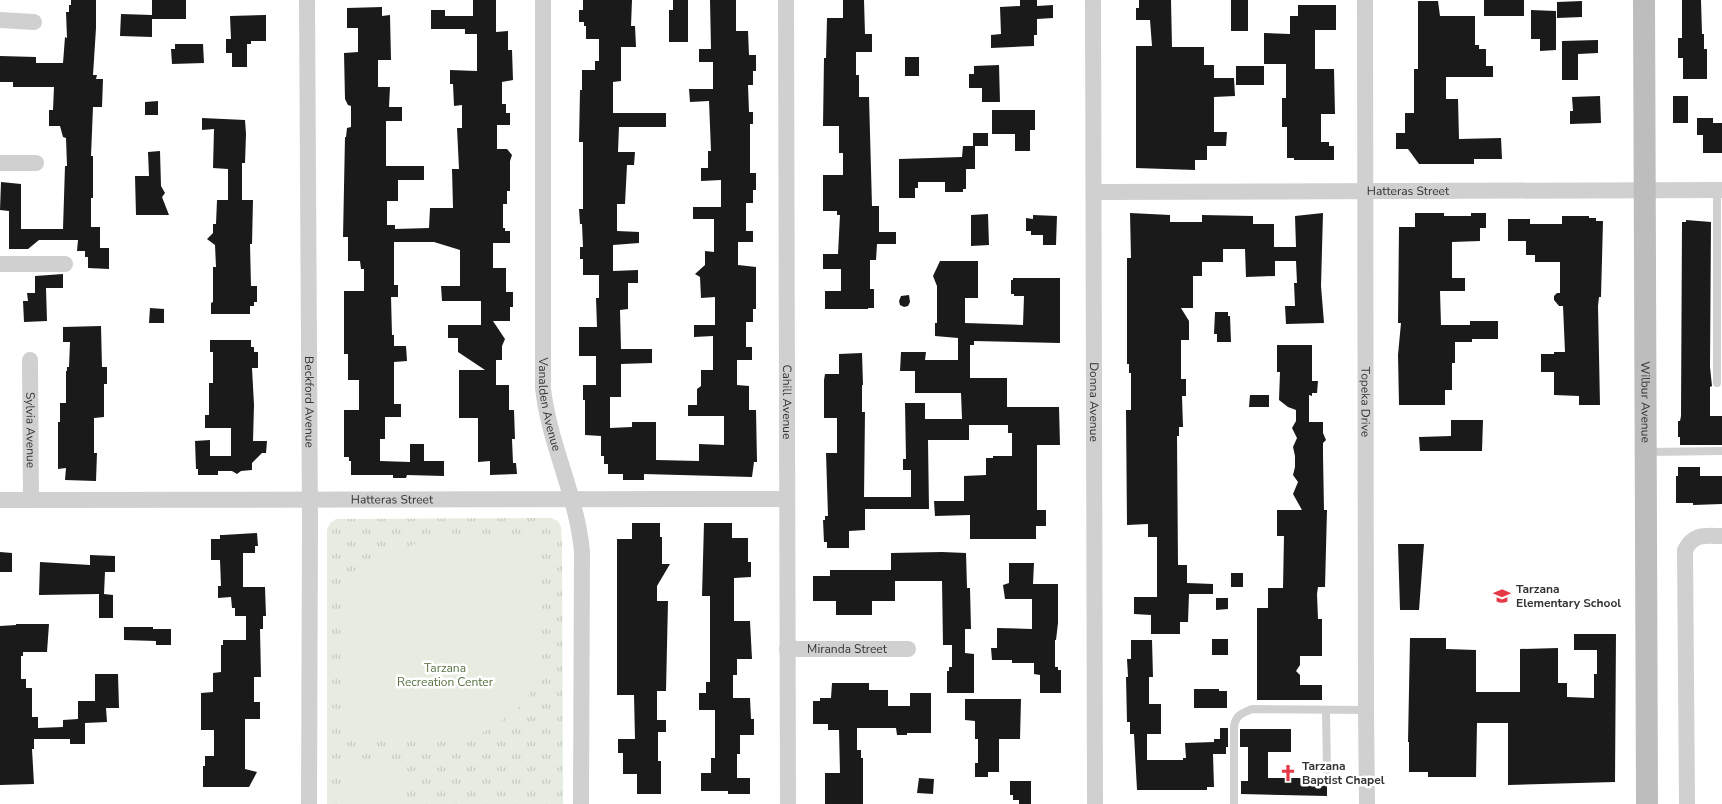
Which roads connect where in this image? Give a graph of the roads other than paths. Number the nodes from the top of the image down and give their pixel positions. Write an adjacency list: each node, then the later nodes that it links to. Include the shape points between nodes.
1 (307, 0): 25 (street, Beckford Avenue)
2 (543, 0): 21 (street, Vanalden Avenue, via 543,388 550,429)
3 (786, 0): 22 (street, Cahill Avenue)
4 (1093, 0): 14 (street, Donna Avenue)
5 (1365, 0): 11 (street, Topeka Drive)
6 (1644, 0): 12 (main road, Wilbur Avenue)
7 (0, 20): 8 (street)
8 (34, 22)
9 (0, 163): 10 (street)
10 (36, 163)
11 (1366, 190): 12 (street, Hatteras Street); 14 (street, Hatteras Street); 30 (street, Topeka Drive)
12 (1644, 190): 13 (street, Hatteras Street); 20 (main road, Wilbur Avenue)
13 (1720, 190): 18 (lane)
14 (1094, 192): 35 (street, Donna Avenue)
15 (0, 264): 16 (street)
16 (66, 264)
17 (30, 360): 24 (street, Sylvia Avenue)
18 (1717, 383)
19 (1722, 451): 20 (lane)
20 (1646, 452): 38 (main road, Wilbur Avenue)
21 (571, 499): 22 (street, Hatteras Street); 25 (street, Hatteras Street); 33 (street, Vanalden Avenue, via 580,529 582,552)
22 (786, 499): 27 (street, Cahill Avenue)
23 (0, 500): 24 (street, Hatteras Street)
24 (31, 500): 25 (street, Hatteras Street)
25 (310, 500): 32 (street, Beckford Avenue)
26 (1722, 536): 39 (street, via 1700,536 1690,541 1686,550)
27 (787, 649): 28 (street, Miranda Street); 34 (street, Cahill Avenue)
28 (908, 649)
29 (1326, 710): 30 (lane); 31 (lane); 36 (lane, via 1252,710 1236,718)
30 (1366, 710): 37 (street, Topeka Drive)
31 (1327, 770)
32 (310, 804)
33 (581, 804)
34 (788, 804)
35 (1095, 804)
36 (1234, 804)
37 (1367, 804)
38 (1647, 804)
39 (1687, 804)

